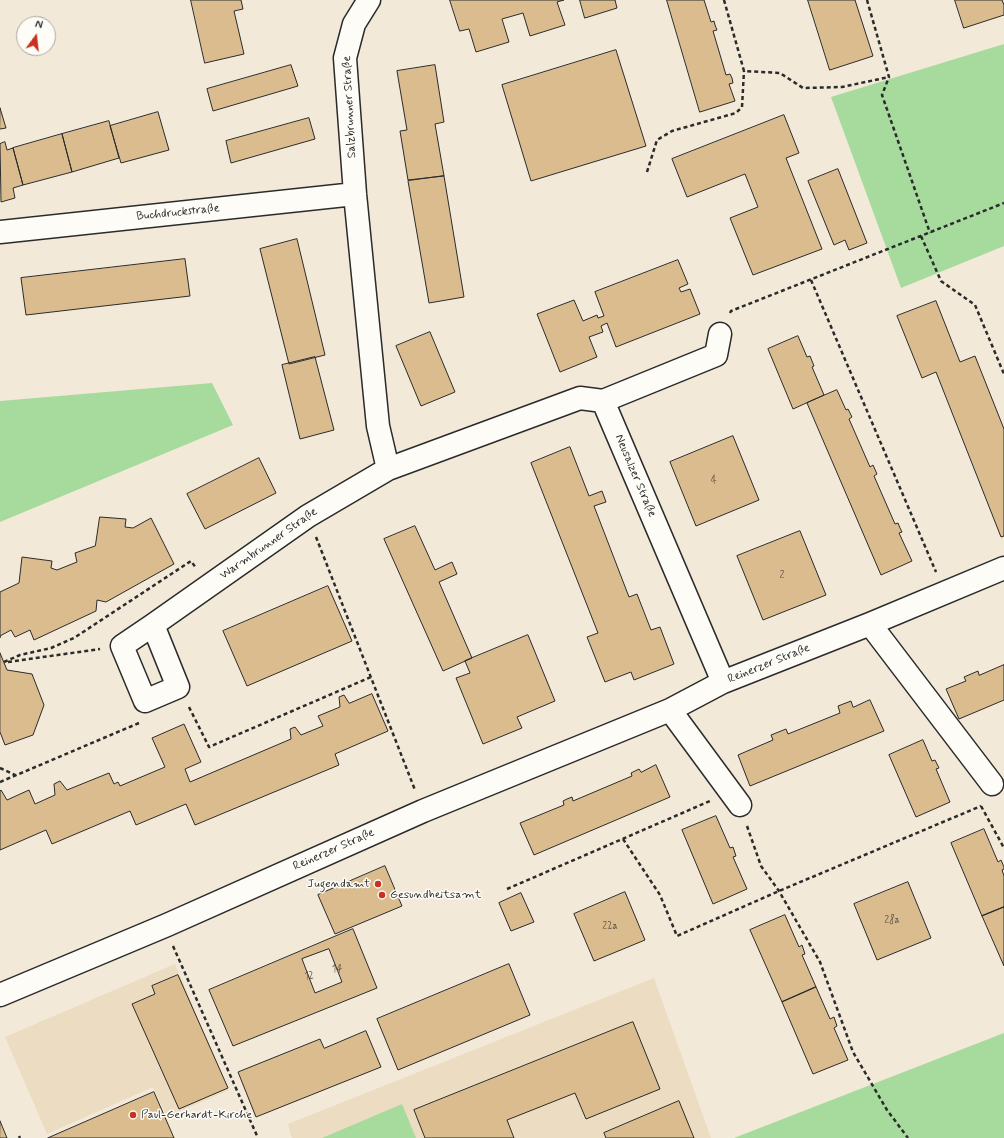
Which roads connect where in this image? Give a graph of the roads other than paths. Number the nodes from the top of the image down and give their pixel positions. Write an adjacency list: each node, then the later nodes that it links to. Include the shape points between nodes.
1 (369, 0): 2 (street, Salzbrunner Straße, via 354,24 345,58)
2 (355, 194): 3 (street, Buchdruckstraße); 6 (street, via 378,426)
3 (0, 232)
4 (720, 334): 5 (street, via 716,355)
5 (603, 401): 6 (street, Warmbrunner Straße, via 580,398); 10 (street, Neusalzer Straße)
6 (388, 469): 9 (street, Warmbrunner Straße, via 308,516)
7 (1004, 568): 8 (street, Reinerzer Straße)
8 (870, 624): 10 (street, Reinerzer Straße); 12 (street)
9 (154, 625): 9 (street, Warmbrunner Straße, via 122,646 146,701 178,687)
10 (723, 682): 11 (street, Reinerzer Straße)
11 (670, 710): 13 (street); 14 (street, Reinerzer Straße, via 423,810 164,926)
12 (992, 784)
13 (736, 798)
14 (0, 995)

